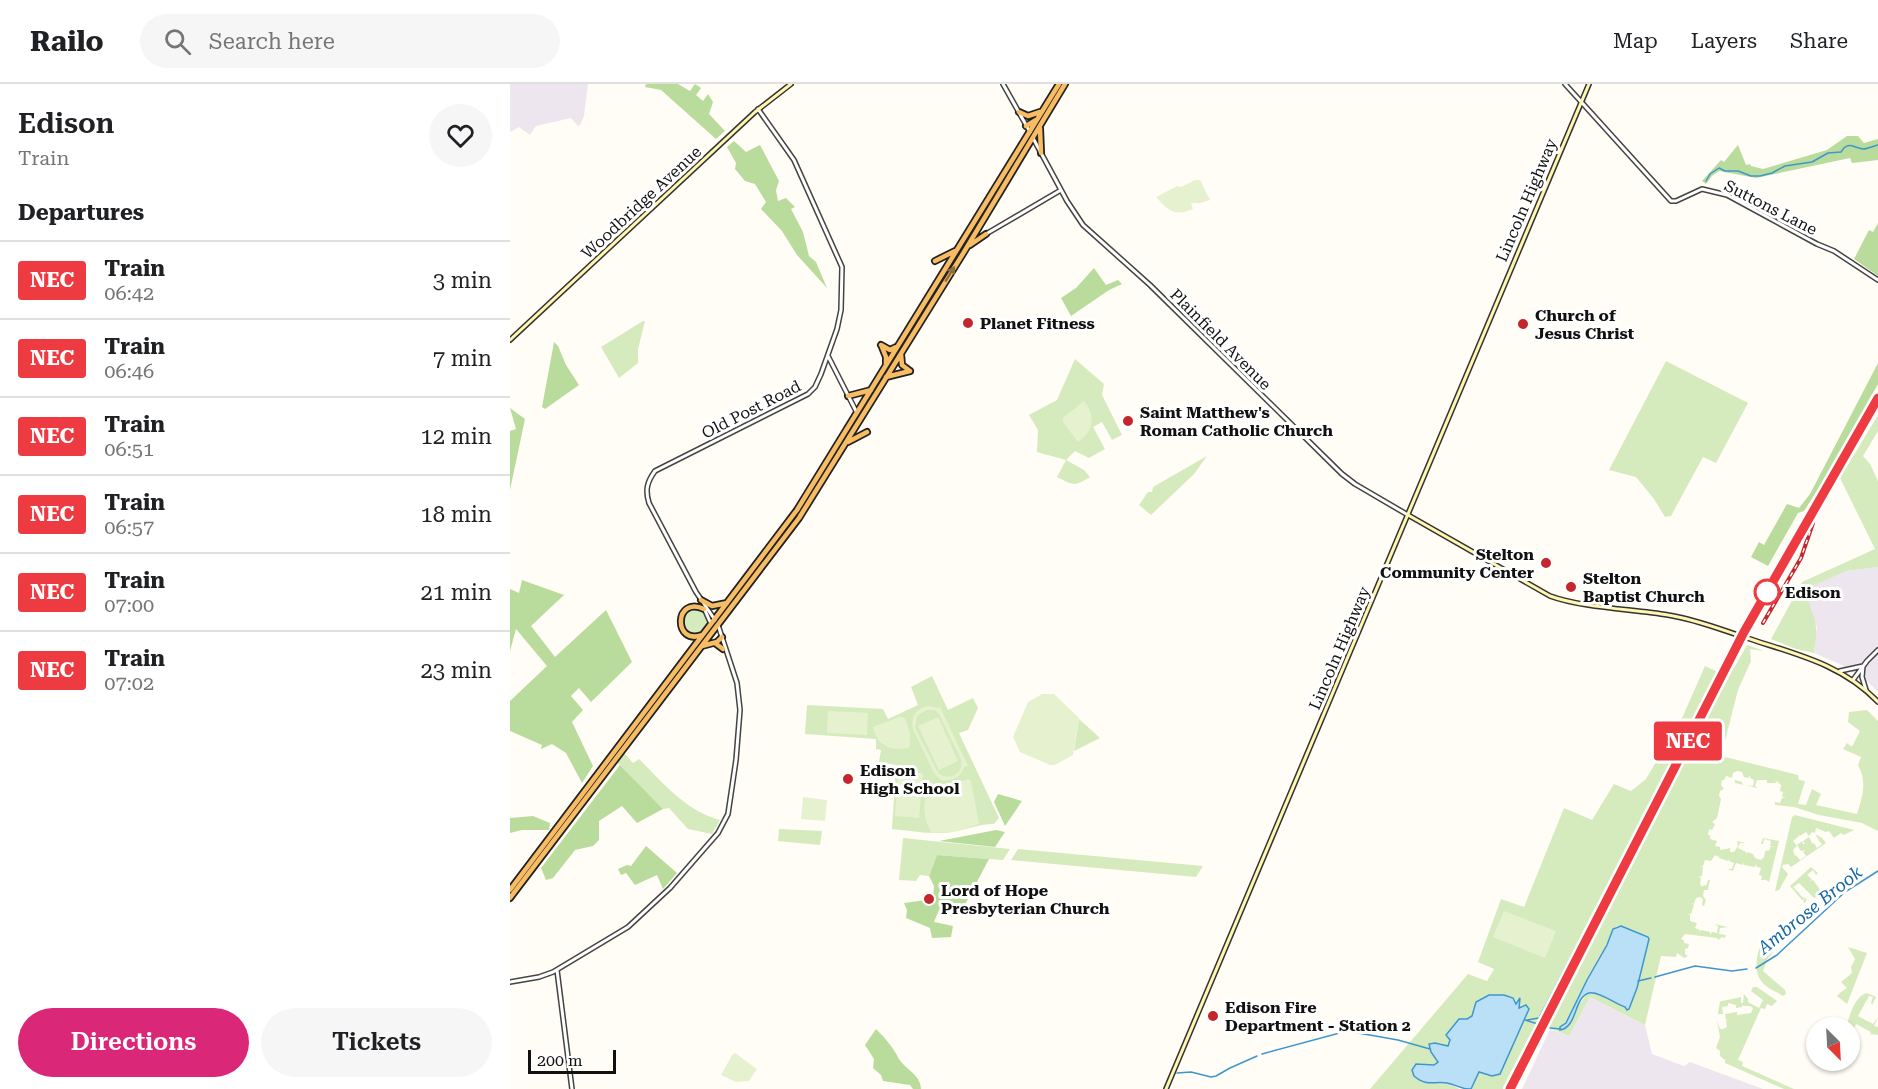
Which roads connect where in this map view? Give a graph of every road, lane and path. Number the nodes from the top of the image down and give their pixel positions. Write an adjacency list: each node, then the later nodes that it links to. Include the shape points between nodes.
1 (791, 84): 9 (main road, Woodbridge Avenue)
2 (1003, 84): 10 (street, Plainfield Avenue)
3 (1059, 84): 8 (highway)
4 (1065, 84): 12 (highway)
5 (1565, 84): 7 (street)
6 (1588, 84): 7 (main road, Lincoln Highway)
7 (1581, 102): 23 (street, Suttons Lane, via 1671,201 1702,189 1719,192 1839,254); 36 (main road, Lincoln Highway)
8 (1044, 108): 10 (highway, via 1033,116); 11 (highway)
9 (758, 109): 25 (main road, Woodbridge Avenue); 27 (street, Old Post Road, via 794,160 842,267 842,310)
10 (1019, 112): 13 (street, Plainfield Avenue)
11 (1038, 118): 13 (highway); 14 (highway)
12 (1041, 125): 15 (highway); 16 (highway)
13 (1026, 126): 14 (street, Plainfield Avenue)
14 (1029, 132): 15 (street, Plainfield Avenue); 20 (highway)
15 (1033, 138): 16 (street, Plainfield Avenue); 18 (highway)
16 (1041, 153): 17 (street, Plainfield Avenue)
17 (1061, 190): 19 (street); 36 (street, Plainfield Avenue, via 1083,225 1150,285 1323,457 1354,484)
18 (979, 228): 19 (highway, via 981,234); 21 (highway)
19 (986, 234): 21 (highway)
20 (962, 241): 22 (highway); 22 (highway, via 955,252 934,261 941,263)
21 (964, 252): 26 (highway, one-way to 21)
22 (944, 270): 24 (highway)
23 (1878, 280)
24 (905, 335): 28 (highway); 28 (highway, via 894,348 881,345)
25 (510, 340)
26 (901, 353): 29 (highway); 29 (highway, via 902,365 910,371)
27 (828, 356): 31 (street); 38 (street, Old Post Road, via 808,394 655,471 650,478 646,490 649,503)
28 (886, 367): 30 (highway)
29 (886, 377): 33 (highway)
30 (873, 388): 31 (highway); 32 (highway)
31 (848, 396): 32 (street)
32 (857, 414): 33 (street); 37 (highway, via 792,518)
33 (860, 420): 35 (highway)
34 (867, 432): 35 (highway)
35 (846, 443): 39 (highway, via 799,518)
36 (1407, 515): 46 (main road, Plainfield Avenue, via 1558,598 1686,619); 55 (main road, Lincoln Highway)
37 (729, 601): 38 (highway); 39 (highway)
38 (703, 605): 39 (street, Old Post Road); 40 (highway, via 690,606 681,621 688,636)
39 (715, 625): 40 (highway); 41 (street, Old Post Road); 41 (street, Old Post Road); 42 (highway)
40 (704, 634): 50 (highway)
41 (719, 640): 42 (highway); 43 (highway); 43 (street, Old Post Road)
42 (702, 646): 51 (highway)
43 (724, 650): 52 (street, Old Post Road, via 740,693 736,760 725,820 707,846 649,909 628,927)
44 (1878, 650): 45 (street)
45 (1863, 666): 46 (street); 47 (street); 48 (street)
46 (1840, 671): 47 (main road, Plainfield Avenue)
47 (1853, 680): 48 (main road, Plainfield Avenue)
48 (1866, 690): 49 (main road, Plainfield Avenue)
49 (1878, 702)
50 (510, 890)
51 (510, 898)
52 (556, 970): 53 (street, Old Post Road); 54 (street)
53 (510, 982)
54 (572, 1089)
55 (1166, 1089)

